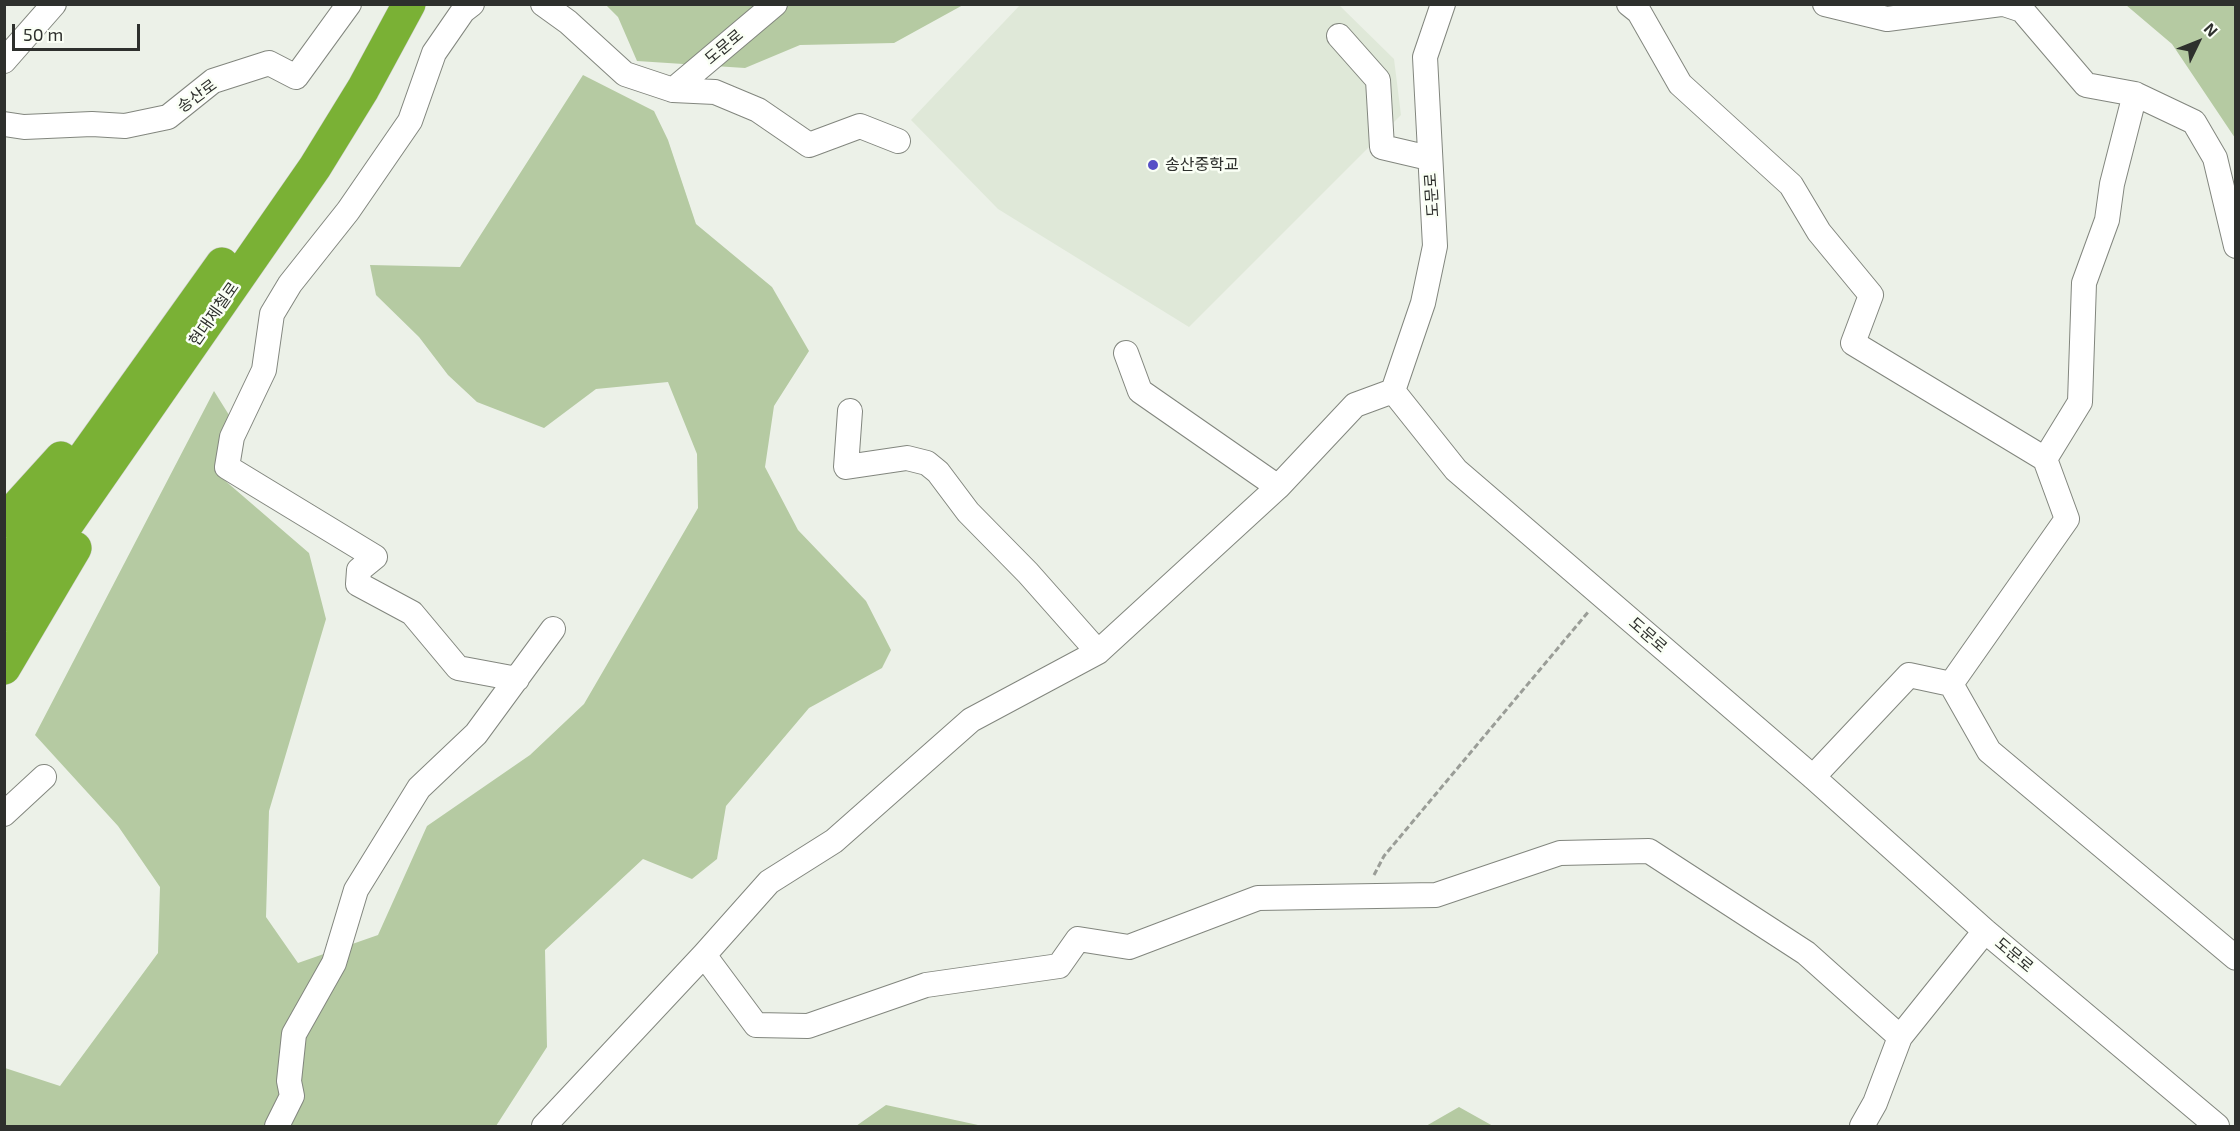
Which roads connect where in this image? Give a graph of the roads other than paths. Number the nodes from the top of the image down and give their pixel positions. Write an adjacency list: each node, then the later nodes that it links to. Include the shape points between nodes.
1 (54, 4): 13 (street)
2 (349, 4): 16 (street, 송산로, via 296,77 269,63 213,81 168,117 125,126)
3 (387, 4): 20 (highway, 현대제철로, via 316,128)
4 (409, 4): 20 (highway, 현대제철로, via 315,167)
5 (472, 4): 32 (street, via 434,53 410,121 272,314 264,370 232,437 227,467 375,557 359,570 357,584 412,613 458,668)
6 (543, 4): 14 (street, via 624,74)
7 (775, 4): 14 (street, 도문로)
8 (1443, 4): 18 (street, 도문로, via 1425,57)
9 (1629, 4): 24 (street, via 1639,12 1680,84 1791,185 1819,232 1871,295 1853,343)
10 (1825, 4): 11 (street, via 1887,19)
11 (2002, 4): 15 (street, via 2022,10 2086,85)
12 (1339, 36): 18 (street, via 1378,80 1382,147)
13 (4, 61)
14 (674, 90): 17 (street, via 715,92 758,110 809,145 860,126)
15 (2135, 94): 19 (street, via 2194,122 2215,158); 24 (street, via 2106,220 2084,283 2080,402)
16 (4, 124)
17 (898, 141)
18 (1430, 158): 22 (street, 도문로, via 1436,246 1423,303)
19 (2235, 246)
20 (190, 329): 26 (highway); 27 (highway, 현대제철로); 28 (highway, 현대제철로); 31 (highway)
21 (1126, 353): 25 (street, via 1140,392)
22 (1393, 391): 25 (street, via 1355,405); 35 (street, 도문로, via 1456,470)
23 (850, 411): 30 (street, via 846,467 907,458 938,472 968,512)
24 (2045, 459): 33 (street, via 2067,519)
25 (1278, 487): 30 (street)
26 (4, 521)
27 (4, 568)
28 (4, 615)
29 (553, 629): 32 (street)
30 (1098, 652): 38 (street, via 971,720 834,841 769,882)
31 (4, 668)
32 (518, 678): 41 (street, via 476,734 419,788 356,890 334,963 294,1034 289,1081 292,1096)
33 (1951, 684): 35 (street, via 1910,675); 39 (street, via 1989,751)
34 (44, 777): 36 (street)
35 (1814, 777): 37 (street, 도문로)
36 (4, 814)
37 (1985, 931): 40 (street); 44 (street, 도문로)
38 (704, 955): 40 (street, via 756,1025 808,1026 926,985 1059,966 1078,939 1129,947 1258,898 1436,895 1560,853 1649,851 1806,953); 42 (street)
39 (2235, 958)
40 (1900, 1037): 43 (street)
41 (277, 1126)
42 (544, 1126)
43 (1862, 1126)
44 (2217, 1126)

